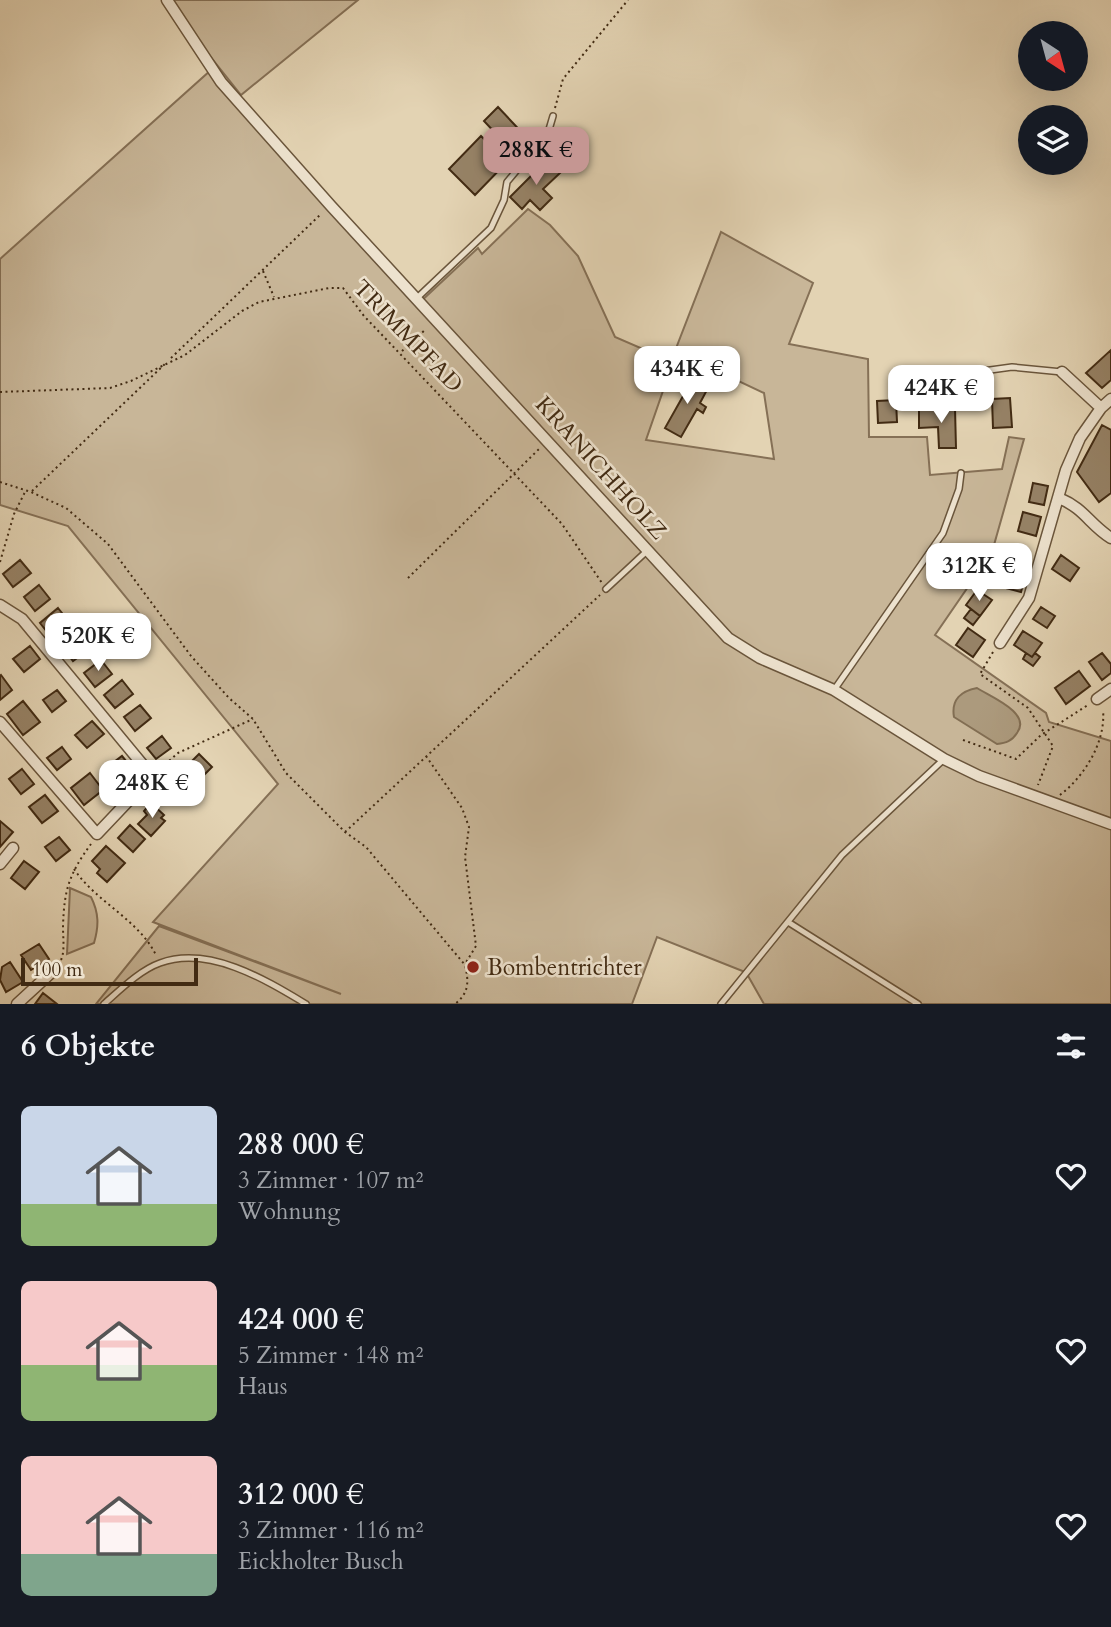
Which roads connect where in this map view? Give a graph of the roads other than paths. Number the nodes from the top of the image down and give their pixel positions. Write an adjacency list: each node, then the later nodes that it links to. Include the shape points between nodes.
1 (167, 0): 3 (street, KRANICHHOLZ, via 221,82)
2 (553, 116): 3 (lane, via 548,133 507,182 491,228)
3 (417, 298): 11 (street, KRANICHHOLZ)
4 (983, 371): 5 (lane, via 1012,367)
5 (1062, 372): 7 (street)
6 (1111, 399): 7 (street)
7 (1101, 408): 9 (street, via 1080,438)
8 (961, 473): 16 (lane, via 943,533)
9 (1059, 498): 10 (street, via 1076,505); 14 (street, via 1029,598)
10 (1111, 538)
11 (648, 550): 12 (lane); 16 (street, KRANICHHOLZ, via 728,638 760,658)
12 (606, 589)
13 (0, 605): 18 (street, via 22,619 152,776 97,834)
14 (999, 643)
15 (1111, 689): 17 (street)
16 (834, 690): 19 (street, KRANICHHOLZ)
17 (1097, 699)
18 (0, 722)
19 (944, 759): 20 (street, KRANICHHOLZ); 23 (lane, via 842,855)
20 (1111, 824)
21 (13, 848): 22 (street)
22 (0, 864)
23 (788, 922): 28 (lane); 29 (lane)
24 (54, 970): 25 (street)
25 (17, 1004)
26 (104, 1004): 27 (lane, via 159,963 187,957 252,975)
27 (306, 1004)
28 (721, 1004)
29 (918, 1004)

